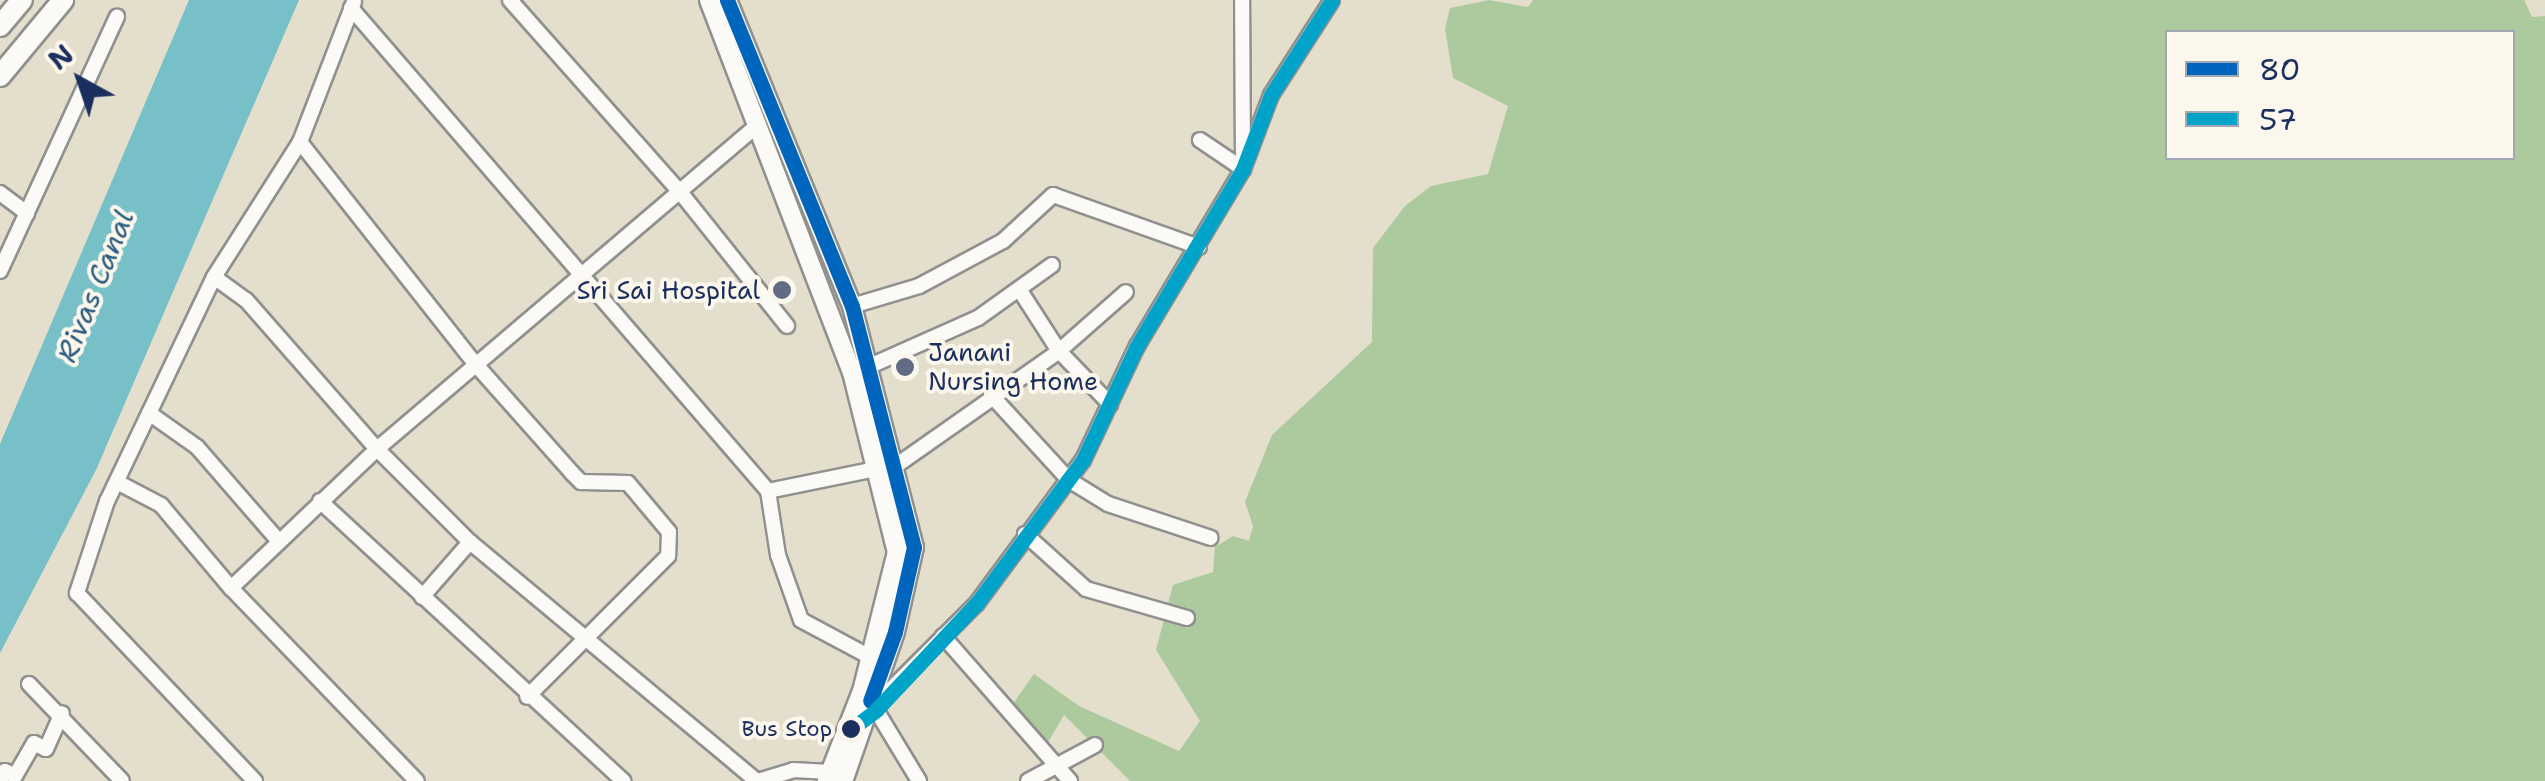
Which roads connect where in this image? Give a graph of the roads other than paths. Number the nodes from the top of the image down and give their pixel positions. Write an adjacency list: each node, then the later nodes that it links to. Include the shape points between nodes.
1 (22, 0): 10 (main road)
2 (63, 0): 11 (main road)
3 (510, 0): 16 (street)
4 (709, 0): 12 (main road)
5 (727, 0): 26 (main road)
6 (1242, 0): 15 (street)
7 (1332, 0): 15 (street, via 1271,95)
8 (353, 4): 14 (street); 23 (street)
9 (117, 17): 18 (street)
10 (0, 26)
11 (0, 76)
12 (754, 128): 16 (street); 35 (main road)
13 (1200, 140): 15 (street)
14 (300, 142): 22 (street); 30 (street)
15 (1243, 169): 19 (street)
16 (681, 192): 23 (street); 27 (street)
17 (0, 193): 18 (street)
18 (27, 212): 21 (street)
19 (1199, 247): 26 (street, via 1053,196 1003,242 919,286); 32 (street, via 1137,346)
20 (1052, 265): 24 (street)
21 (0, 272)
22 (214, 278): 33 (street); 34 (street, via 246,300)
23 (582, 279): 30 (street); 38 (street)
24 (1018, 289): 28 (street); 29 (street, via 978,318)
25 (1126, 292): 28 (street)
26 (852, 306): 29 (main road)
27 (787, 326)
28 (1059, 351): 31 (street); 32 (street)
29 (870, 366): 35 (main road)
30 (478, 367): 34 (street); 47 (street, via 581,482 628,483 670,532 668,556)
31 (992, 396): 35 (street); 36 (street)
32 (1110, 404): 36 (street)
33 (149, 413): 37 (street); 42 (street, via 197,447)
34 (377, 450): 39 (street); 43 (street)
35 (889, 467): 38 (street); 49 (main road, via 897,552); 53 (main road, via 914,547)
36 (1070, 480): 40 (street); 41 (street, via 1108,504)
37 (117, 482): 44 (street, via 161,506); 60 (street, via 82,566 80,600)
38 (768, 491): 49 (street, via 778,556 801,620)
39 (320, 502): 42 (street); 45 (street)
40 (1025, 534): 46 (street, via 1086,589); 48 (street)
41 (1211, 538)
42 (277, 540): 44 (street)
43 (470, 542): 45 (street); 47 (street)
44 (230, 588): 61 (street)
45 (422, 597): 51 (street)
46 (1187, 618)
47 (589, 635): 51 (street); 63 (street)
48 (943, 636): 53 (street); 56 (street)
49 (868, 656): 54 (main road)
50 (29, 684): 52 (street)
51 (527, 697): 62 (street)
52 (62, 713): 58 (street, via 46,749 34,742 15,776 5,770); 59 (street)
53 (869, 715): 54 (street); 57 (main road); 64 (street)
54 (846, 733): 57 (main road)
55 (1095, 746): 56 (street)
56 (1060, 764): 65 (street); 66 (street)
57 (833, 778): 63 (street, via 793,770)
58 (0, 780)
59 (122, 781)
60 (255, 781)
61 (417, 781)
62 (623, 781)
63 (758, 781)
64 (919, 781)
65 (1028, 781)
66 (1070, 781)

